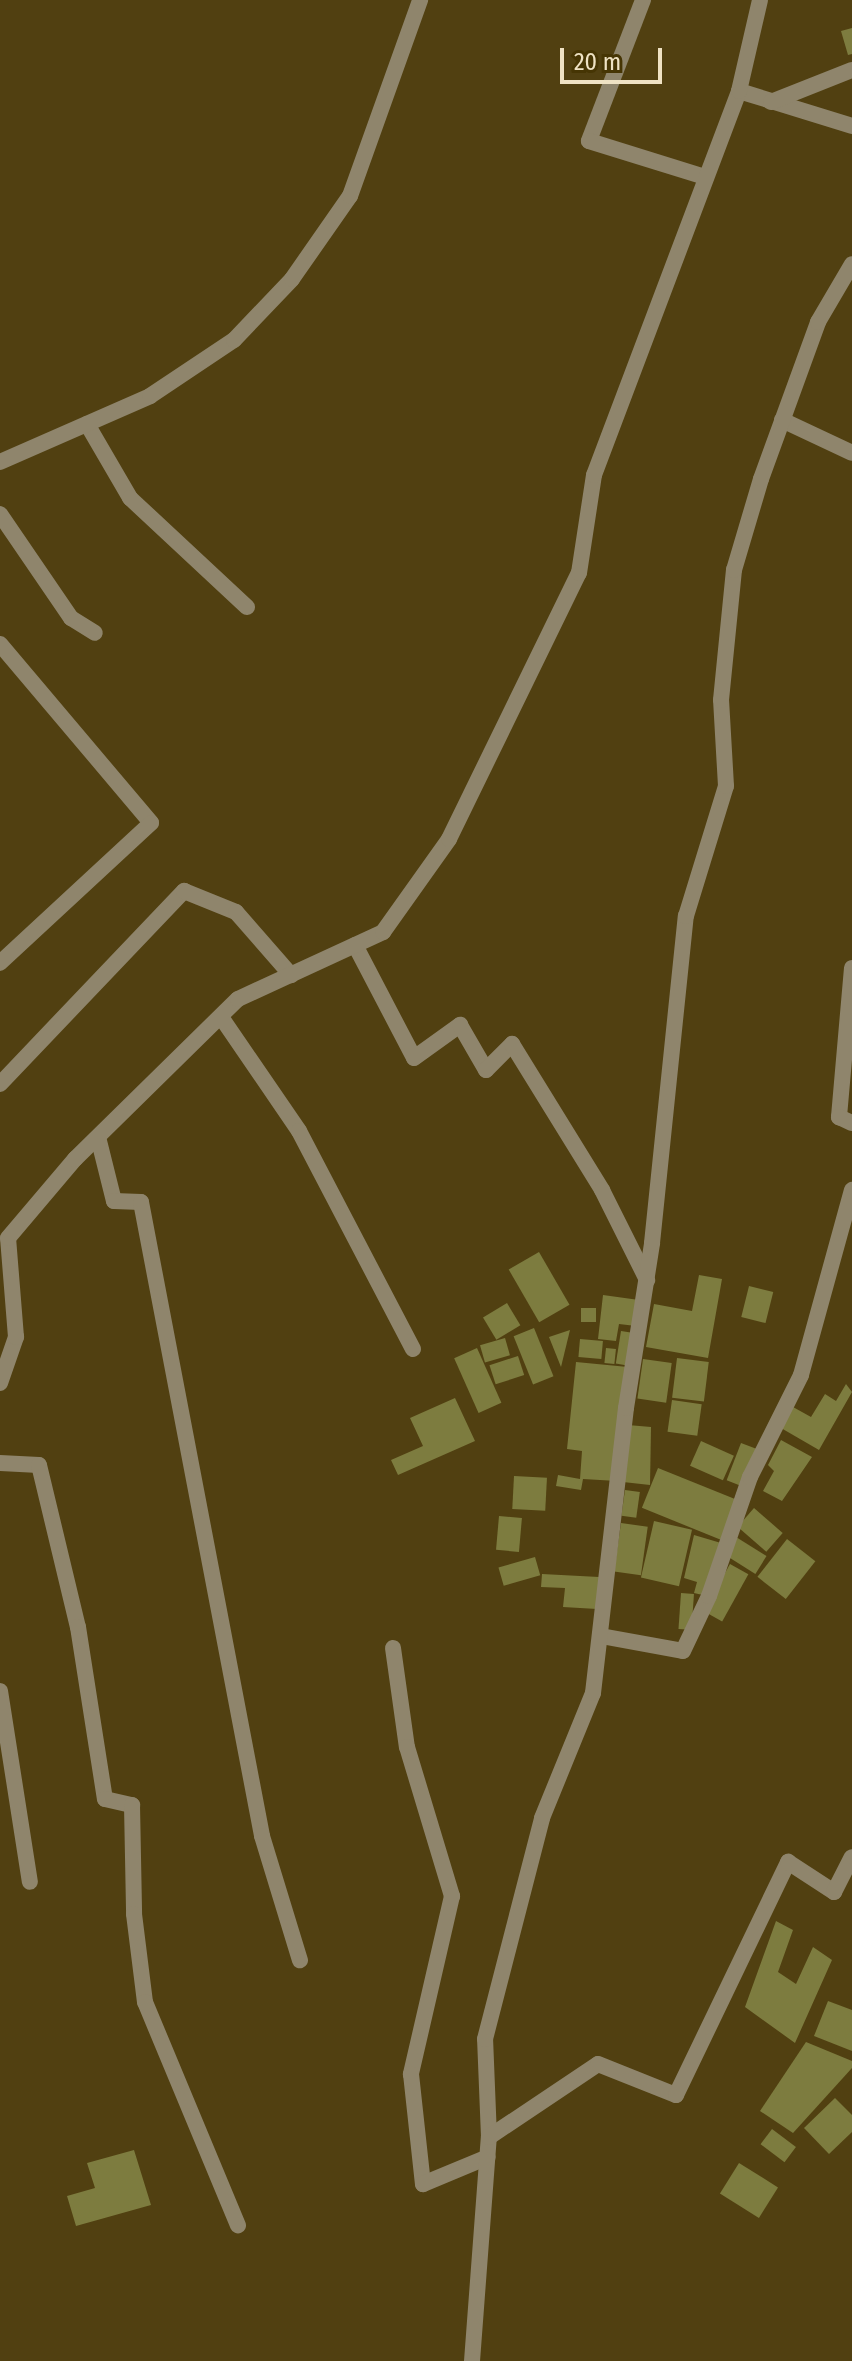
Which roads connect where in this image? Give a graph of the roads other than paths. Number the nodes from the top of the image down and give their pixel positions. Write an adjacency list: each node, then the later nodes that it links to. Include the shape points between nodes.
1 (420, 0): 11 (street, via 350,196 292,279 234,340 150,396)
2 (643, 0): 8 (street, via 589,141)
3 (760, 0): 5 (street)
4 (852, 70): 6 (street)
5 (739, 91): 6 (street); 8 (street)
6 (771, 102): 7 (street)
7 (852, 126)
8 (705, 177): 18 (street, via 594,475 579,573 449,839 383,932)
9 (852, 264): 10 (street, via 818,322)
10 (782, 420): 12 (street); 27 (street, via 734,570 721,700 726,786 686,916)
11 (87, 424): 13 (street); 15 (street, via 130,498)
12 (852, 453)
13 (0, 462)
14 (0, 514): 16 (street, via 71,618)
15 (247, 607)
16 (95, 633)
17 (0, 644): 19 (street, via 151,823)
18 (355, 945): 21 (street); 27 (street, via 414,1058 460,1025 486,1070 512,1044 602,1190)
19 (0, 963)
20 (852, 968): 24 (street, via 839,1117)
21 (291, 975): 22 (street, via 238,999); 23 (street, via 236,912 184,891)
22 (221, 1017): 25 (street); 28 (street, via 299,1131)
23 (0, 1084)
24 (852, 1123)
25 (98, 1137): 29 (street, via 8,1238 16,1337); 36 (street, via 114,1201 141,1202 262,1836)
26 (852, 1190): 31 (street, via 801,1375 750,1477 709,1596 683,1651)
27 (647, 1280): 31 (street)
28 (413, 1349)
29 (0, 1383)
30 (0, 1463): 39 (street, via 39,1465 78,1627 105,1799 132,1805 134,1914 145,2002)
31 (601, 1636): 37 (street, via 593,1693 542,1818 485,2039)
32 (393, 1648): 38 (street, via 407,1747 452,1896 411,2074 423,2184)
33 (0, 1691): 35 (street)
34 (852, 1857): 37 (street, via 834,1892 788,1862 676,2095 598,2064)
35 (30, 1882)
36 (300, 1960)
37 (489, 2137): 38 (street)
38 (488, 2157): 40 (street)
39 (238, 2225)
40 (472, 2361)

